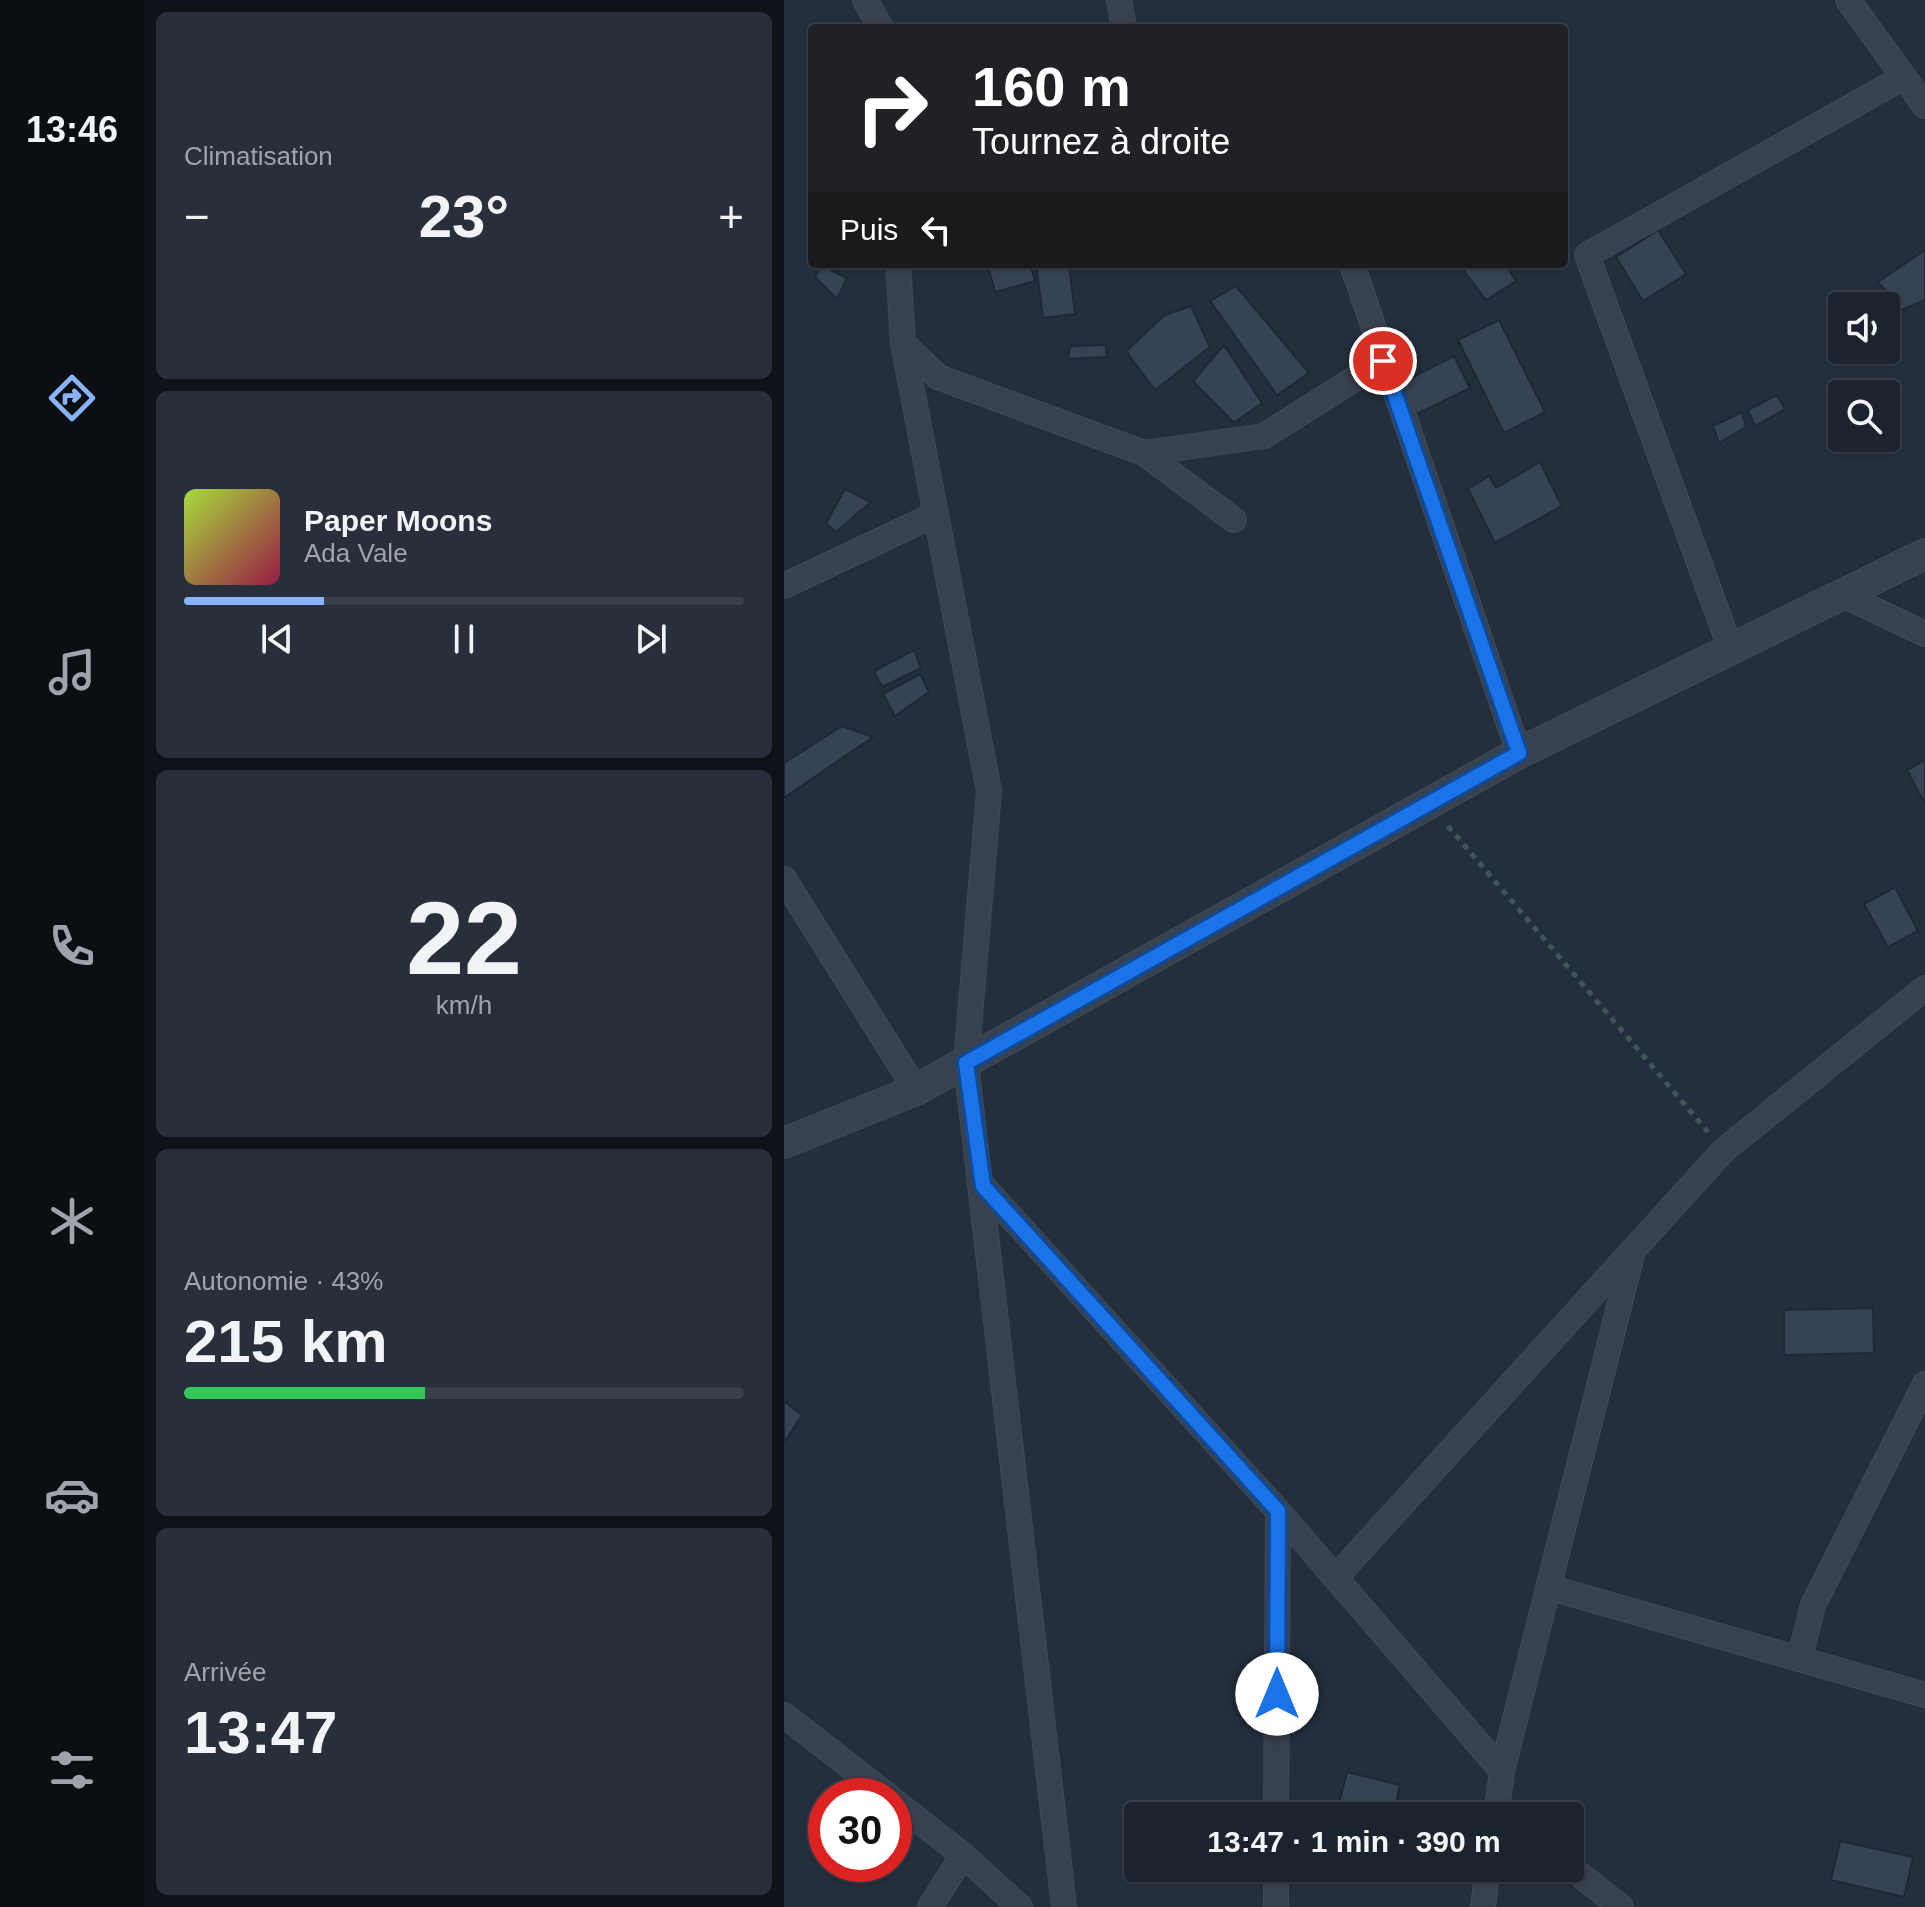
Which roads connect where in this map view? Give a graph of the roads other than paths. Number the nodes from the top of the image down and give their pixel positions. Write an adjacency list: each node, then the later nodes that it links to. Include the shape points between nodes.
1 (865, 0): 4 (street)
2 (1119, 0): 5 (street)
3 (1848, 0): 6 (street)
4 (879, 24)
5 (1123, 24)
6 (1904, 77): 7 (street); 19 (street, via 1587,255)
7 (1925, 106)
8 (898, 268): 10 (street)
9 (1353, 268): 11 (street)
10 (903, 343): 12 (street, via 938,377); 13 (street)
11 (1383, 361): 12 (street, via 1264,436); 20 (street)
12 (1144, 453): 14 (street)
13 (936, 514): 16 (street); 23 (street, via 989,791)
14 (1234, 520)
15 (1925, 554): 17 (street)
16 (784, 586)
17 (1843, 595): 18 (street); 19 (street)
18 (1925, 634)
19 (1731, 650): 20 (street)
20 (1519, 753): 23 (street)
21 (784, 879): 24 (street)
22 (1925, 988): 27 (street, via 1724,1150)
23 (966, 1063): 24 (street); 26 (street)
24 (916, 1090): 25 (street)
25 (784, 1143)
26 (983, 1186): 29 (street); 46 (street)
27 (1632, 1253): 30 (street); 31 (street)
28 (1925, 1384): 32 (street, via 1813,1605)
29 (1278, 1511): 30 (street); 37 (street)
30 (1336, 1577): 35 (street)
31 (1551, 1588): 32 (street); 35 (street)
32 (1800, 1657): 33 (street)
33 (1925, 1695)
34 (784, 1715): 36 (street)
35 (1502, 1771): 38 (street)
36 (865, 1778)
37 (1276, 1802)
38 (1500, 1802)
39 (912, 1815): 40 (street)
40 (963, 1855): 44 (street); 45 (street)
41 (1584, 1878): 49 (street)
42 (1276, 1882): 47 (street)
43 (1486, 1882): 48 (street)
44 (930, 1907)
45 (1020, 1907)
46 (1064, 1907)
47 (1276, 1907)
48 (1483, 1907)
49 (1621, 1907)

